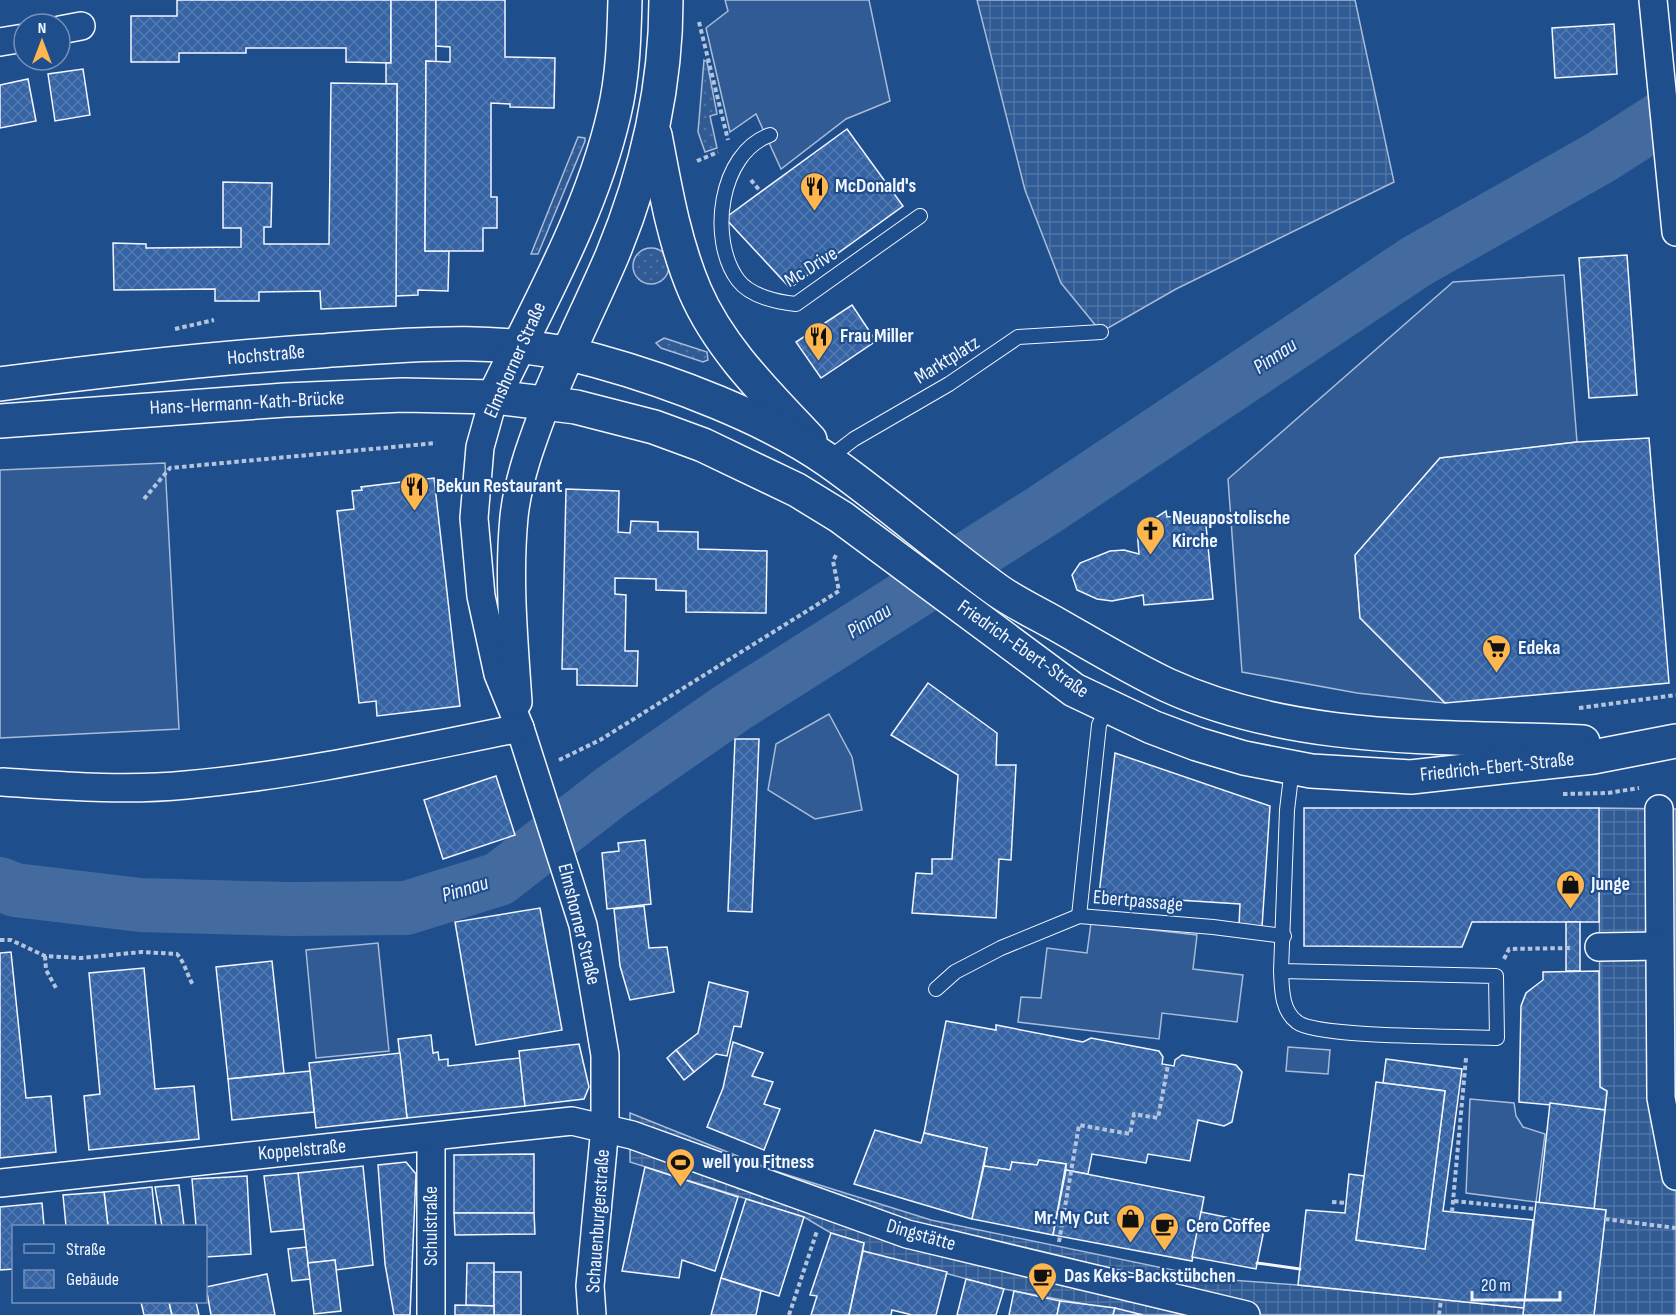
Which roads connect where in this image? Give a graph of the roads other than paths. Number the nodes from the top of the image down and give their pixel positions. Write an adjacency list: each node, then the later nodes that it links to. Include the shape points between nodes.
1 (626, 0): 9 (main road, Elmshorner Straße, via 616,102 601,162 581,214)
2 (666, 0): 4 (main road, Elmshorner Straße, via 664,62)
3 (1653, 0): 7 (street)
4 (654, 128): 10 (main road, Elmshorner Straße, via 612,256); 15 (main road, Elmshorner Straße, via 670,214 695,291 740,363)
5 (770, 135): 6 (lane, Mc Drive, via 760,139 734,170 720,214 723,245 738,280 770,302 796,304)
6 (920, 216)
7 (1676, 232)
8 (1101, 332): 15 (lane, Marktplatz, via 1018,337)
9 (519, 345): 10 (main road, Friedrich-Ebert-Straße); 11 (main road, Hochstraße, via 433,343 286,353); 12 (main road, Elmshorner Straße)
10 (566, 353): 13 (main road, Elmshorner Straße); 15 (main road, Friedrich-Ebert-Straße, via 707,398)
11 (7, 383)
12 (494, 397): 13 (main road, Friedrich-Ebert-Straße); 14 (main road, Hans-Hermann-Kath-Brücke, via 403,395 285,400); 18 (street, Elmshorner Straße, via 480,447 474,518 481,596 498,674)
13 (547, 402): 17 (main road, Friedrich-Ebert-Straße, via 604,413 704,445 797,490 883,548 1074,690); 18 (street, Elmshorner Straße, via 528,453 514,516 511,594)
14 (9, 420)
15 (827, 459): 16 (main road, Friedrich-Ebert-Straße, via 1002,594)
16 (1170, 686): 17 (main road, via 1142,685 1124,691); 19 (main road, Friedrich-Ebert-Straße, via 1223,706 1314,727)
17 (1108, 706): 21 (main road, Friedrich-Ebert-Straße, via 1197,744); 25 (lane, via 1098,733)
18 (520, 728): 23 (street, via 394,755 184,786 98,788); 32 (street, Elmshorner Straße, via 583,925 605,1055)
19 (1451, 736): 20 (main road, Friedrich-Ebert-Straße); 22 (main road, via 1450,748 1440,760)
20 (1668, 742): 22 (main road, Friedrich-Ebert-Straße, via 1593,757)
21 (1292, 768): 22 (main road, Friedrich-Ebert-Straße); 26 (lane)
22 (1411, 777)
23 (3, 782)
24 (1659, 809): 27 (street)
25 (1079, 916): 26 (lane, Ebertpassage); 30 (lane, Ebertpassage, via 1001,948 955,972)
26 (1284, 936): 29 (lane)
27 (1659, 946): 28 (street); 31 (street)
28 (1599, 947)
29 (1281, 971): 29 (lane, via 1287,1012 1297,1023 1308,1027 1497,1038 1496,975)
30 (936, 989)
31 (1668, 1098): 34 (street)
32 (605, 1127): 33 (street, Koppelstraße, via 572,1121); 37 (street, Schauenburgerstraße, via 590,1286); 38 (street, Dingstätte, via 907,1234)
33 (430, 1137): 35 (street, Koppelstraße); 36 (street, Schulstraße)
34 (1676, 1176)
35 (0, 1183)
36 (431, 1315)
37 (592, 1315)
38 (1246, 1315)

